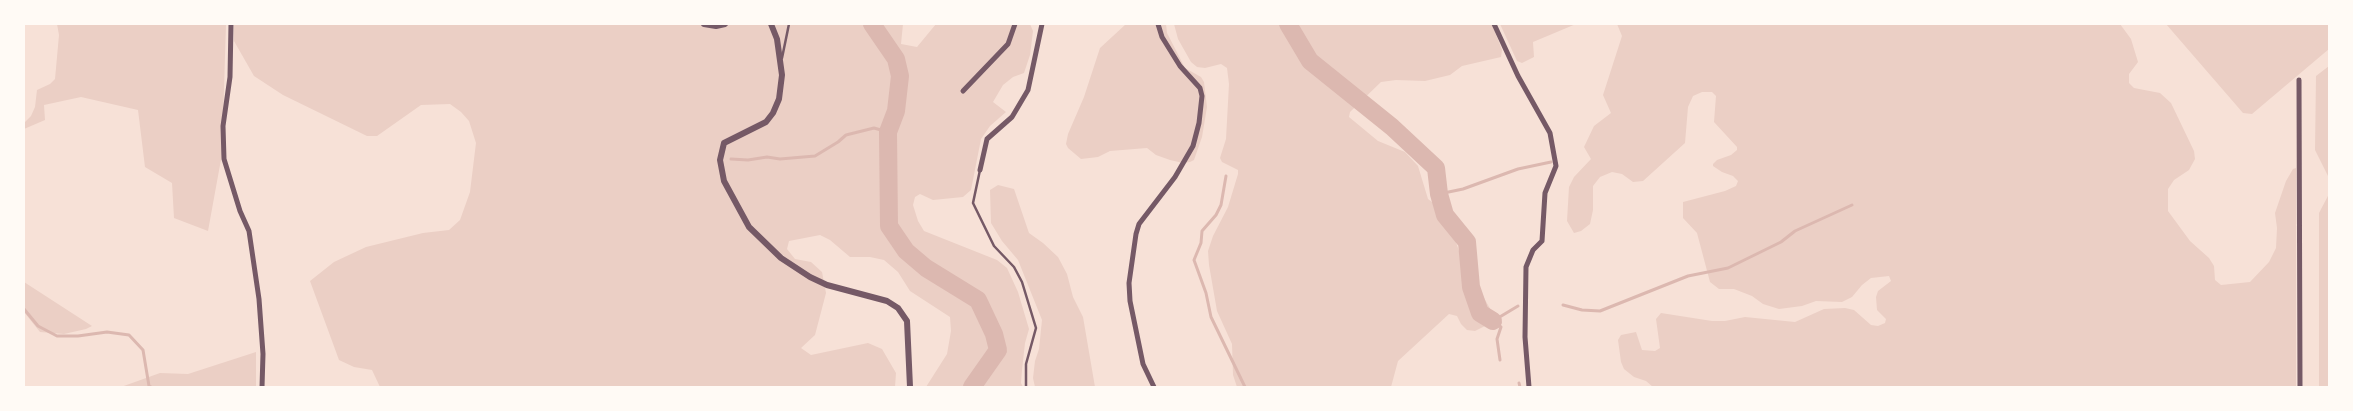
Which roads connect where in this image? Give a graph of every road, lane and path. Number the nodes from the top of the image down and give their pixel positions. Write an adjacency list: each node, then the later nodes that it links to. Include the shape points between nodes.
1 (230, 24): 14 (street, via 230,77 224,151 229,179 249,231 259,299)
2 (704, 24): 3 (street)
3 (725, 24)
4 (771, 24): 10 (street)
5 (790, 24): 10 (lane)
6 (1015, 24): 12 (street, via 1008,44)
7 (1042, 24): 13 (street, via 1028,90 1012,117 987,139)
8 (1158, 24): 17 (street, via 1166,44 1200,88 1202,96 1193,146 1171,183 1139,224 1136,234 1129,283 1130,301 1144,364)
9 (1494, 24): 18 (street, via 1550,134 1556,166 1544,193 1542,241 1526,267 1525,337)
10 (780, 64): 15 (street, via 779,99 773,113 766,122 724,143 720,160 724,181 749,227 781,258 810,278 887,301 898,308 908,321)
11 (2299, 80): 19 (street)
12 (963, 91)
13 (980, 170): 16 (lane, via 973,203 994,246 1014,267 1022,282 1036,328 1026,364)
14 (262, 387)
15 (910, 387)
16 (1026, 387)
17 (1154, 387)
18 (1529, 387)
19 (2300, 387)

